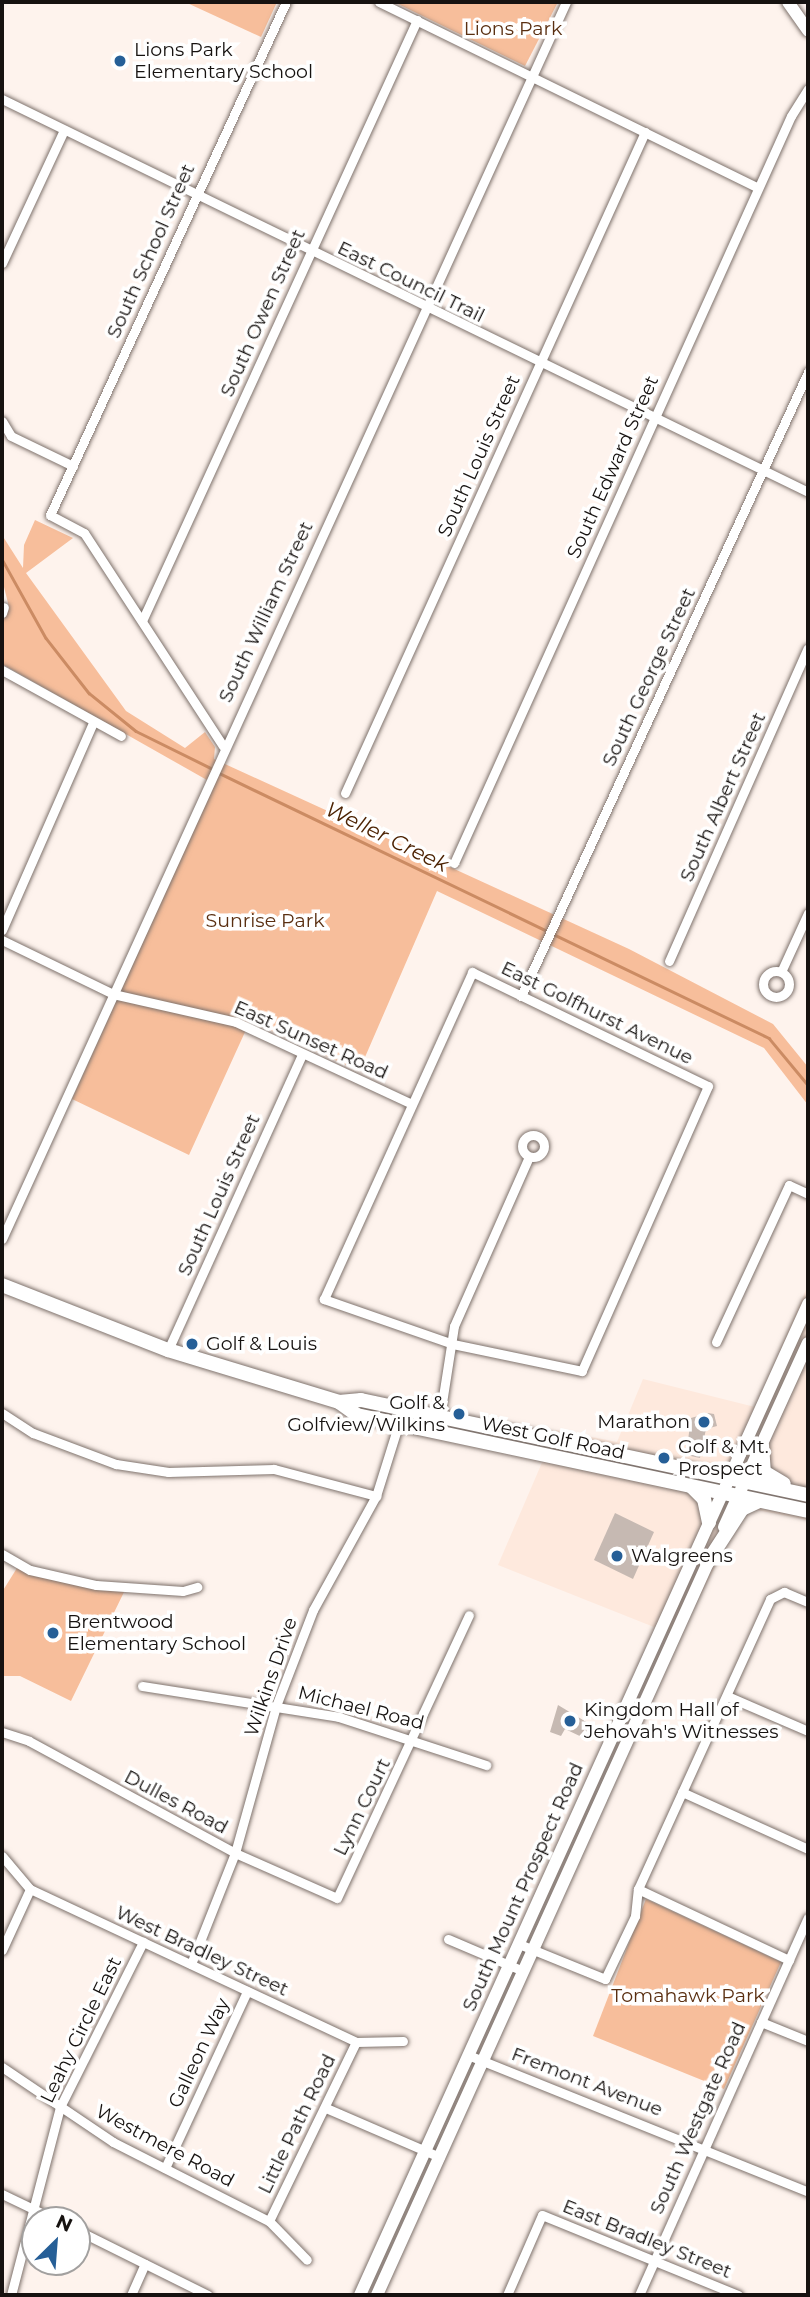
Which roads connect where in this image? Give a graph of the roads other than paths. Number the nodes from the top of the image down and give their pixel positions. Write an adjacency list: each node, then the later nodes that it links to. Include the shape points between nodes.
1 (286, 2): 13 (street, South School Street)
2 (379, 2): 5 (street)
3 (566, 2): 7 (street, South William Street)
4 (788, 2): 6 (main road)
5 (417, 20): 7 (street); 14 (street, South Owen Street)
6 (808, 31)
7 (532, 76): 11 (street); 16 (street, South William Street)
8 (808, 89): 12 (street, South Edward Street)
9 (2, 99): 10 (street, East Council Trail)
10 (64, 130): 13 (street, East Council Trail); 15 (street)
11 (645, 132): 12 (street); 17 (street, South Louis Street)
12 (758, 188): 19 (street, South Edward Street)
13 (195, 196): 14 (street, East Council Trail); 21 (street, South School Street)
14 (310, 252): 16 (street, East Council Trail); 24 (street, South Owen Street)
15 (2, 263)
16 (425, 308): 17 (street, East Council Trail); 29 (street, South William Street)
17 (540, 363): 19 (street, East Council Trail); 30 (street, South Louis Street)
18 (808, 372): 22 (street, South George Street)
19 (654, 420): 22 (street, East Council Trail); 31 (street, South Edward Street)
20 (2, 421): 21 (street, via 11,436)
21 (72, 466): 24 (street, South School Street, via 50,515 84,533)
22 (763, 471): 23 (street, East Council Trail); 38 (street, South George Street)
23 (808, 492)
24 (142, 621): 29 (street)
25 (808, 648): 35 (street, South Albert Street)
26 (2, 670): 27 (street)
27 (93, 723): 28 (street); 33 (street)
28 (121, 736)
29 (223, 746): 37 (street, South William Street)
30 (345, 793)
31 (454, 863)
32 (808, 913): 36 (street)
33 (2, 930)
34 (2, 940): 37 (street, East Sunset Road)
35 (669, 961)
36 (781, 972)
37 (113, 994): 39 (street, East Sunset Road, via 236,1022); 43 (street, South William Street)
38 (520, 996): 40 (street, East Golfhurst Avenue, via 472,972); 48 (street, East Golfhurst Avenue, via 708,1086 582,1371)
39 (302, 1054): 40 (street, East Sunset Road); 49 (street, South Louis Street)
40 (410, 1102): 48 (street, via 324,1299)
41 (529, 1157): 48 (street, via 454,1326)
42 (808, 1194): 46 (street, via 789,1185)
43 (2, 1239)
44 (2, 1285): 49 (main road, West Golf Road)
45 (808, 1304): 54 (main road, South Mount Prospect Road)
46 (716, 1342)
47 (808, 1343): 53 (main road, South Mount Prospect Road)
48 (453, 1344): 52 (street)
49 (168, 1350): 51 (main road, West Golf Road, via 340,1402 361,1400)
50 (2, 1413): 59 (street, via 33,1433 116,1464 168,1472 274,1469)
51 (401, 1417): 52 (main road, West Golf Road); 59 (street, Wilkins Drive)
52 (438, 1425): 54 (main road, West Golf Road); 56 (main road, West Golf Road)
53 (762, 1445): 55 (main road, South Mount Prospect Road); 58 (main road, via 762,1466 769,1477)
54 (728, 1478): 55 (main road, West Golf Road); 57 (main road, South Mount Prospect Road)
55 (745, 1482): 58 (main road, West Golf Road); 60 (main road, South Mount Prospect Road)
56 (690, 1487): 57 (main road, West Golf Road); 63 (main road, via 704,1499)
57 (722, 1493): 60 (main road, West Golf Road); 63 (main road, South Mount Prospect Road)
58 (808, 1495)
59 (376, 1496): 71 (street, Wilkins Drive, via 313,1610)
60 (739, 1497): 61 (main road, West Golf Road); 65 (main road, South Mount Prospect Road)
61 (759, 1501): 62 (main road, West Golf Road); 65 (main road, via 743,1509)
62 (808, 1511)
63 (709, 1522): 86 (main road, South Mount Prospect Road)
64 (2, 1554): 66 (street, via 30,1570 96,1585 183,1591)
65 (708, 1563): 88 (main road, South Mount Prospect Road)
66 (197, 1587)
67 (808, 1602): 70 (street, via 778,1591)
68 (469, 1615): 74 (street, Lynn Court)
69 (142, 1686): 71 (street, Michael Road)
70 (727, 1696): 72 (street); 76 (street)
71 (276, 1706): 74 (street, Michael Road); 78 (street, Wilkins Drive)
72 (808, 1731)
73 (2, 1732): 78 (street, Dulles Road, via 29,1741)
74 (414, 1738): 75 (street, Michael Road); 82 (street, Lynn Court)
75 (486, 1765)
76 (682, 1792): 77 (street); 81 (street)
77 (808, 1849)
78 (235, 1853): 82 (street, Dulles Road); 90 (street, Wilkins Drive)
79 (2, 1856): 80 (street, West Bradley Street)
80 (30, 1889): 85 (street, West Bradley Street); 87 (street)
81 (638, 1889): 88 (street, via 635,1916 605,1979); 89 (street)
82 (337, 1898)
83 (808, 1918): 89 (street, South Westgate Road)
84 (448, 1939): 91 (street)
85 (143, 1942): 90 (street, West Bradley Street); 101 (street, Leahy Circle East)
86 (519, 1944): 88 (street); 91 (main road, South Mount Prospect Road)
87 (2, 1950)
88 (532, 1950): 92 (main road, South Mount Prospect Road)
89 (789, 1960): 94 (street, South Westgate Road)
90 (191, 1964): 93 (street, West Bradley Street)
91 (509, 1965): 92 (street); 98 (main road, South Mount Prospect Road)
92 (523, 1971): 99 (main road, South Mount Prospect Road)
93 (247, 1991): 96 (street, West Bradley Street); 106 (street, Galleon Way)
94 (761, 2022): 95 (street); 103 (street, South Westgate Road)
95 (808, 2041)
96 (356, 2042): 97 (street, West Bradley Street); 102 (street, Little Path Road)
97 (403, 2042)
98 (468, 2055): 99 (street, Fremont Avenue); 104 (main road, South Mount Prospect Road)
99 (483, 2061): 103 (street, Fremont Avenue); 105 (main road, South Mount Prospect Road)
100 (2, 2067): 101 (street, Westmere Road)
101 (60, 2107): 106 (street, Westmere Road); 110 (street, Leahy Circle East)
102 (326, 2108): 104 (street); 111 (street, Little Path Road)
103 (704, 2147): 107 (street, Fremont Avenue); 115 (street, South Westgate Road)
104 (425, 2150): 105 (street); 120 (main road, South Mount Prospect Road)
105 (440, 2157): 121 (main road, South Mount Prospect Road)
106 (164, 2168): 111 (street, Westmere Road)
107 (808, 2192)
108 (2, 2194): 109 (street)
109 (29, 2206)
110 (31, 2206)
111 (269, 2221): 114 (street, Westmere Road)
112 (91, 2237): 116 (street)
113 (21, 2251): 117 (street, Leahy Circle East)
114 (307, 2260)
115 (654, 2261): 122 (street, East Bradley Street, via 542,2215); 123 (street, South Westgate Road); 124 (street, East Bradley Street)
116 (145, 2264): 118 (street); 119 (street)
117 (11, 2295)
118 (131, 2295)
119 (208, 2295)
120 (360, 2295)
121 (377, 2295)
122 (507, 2295)
123 (639, 2295)
124 (738, 2295)

